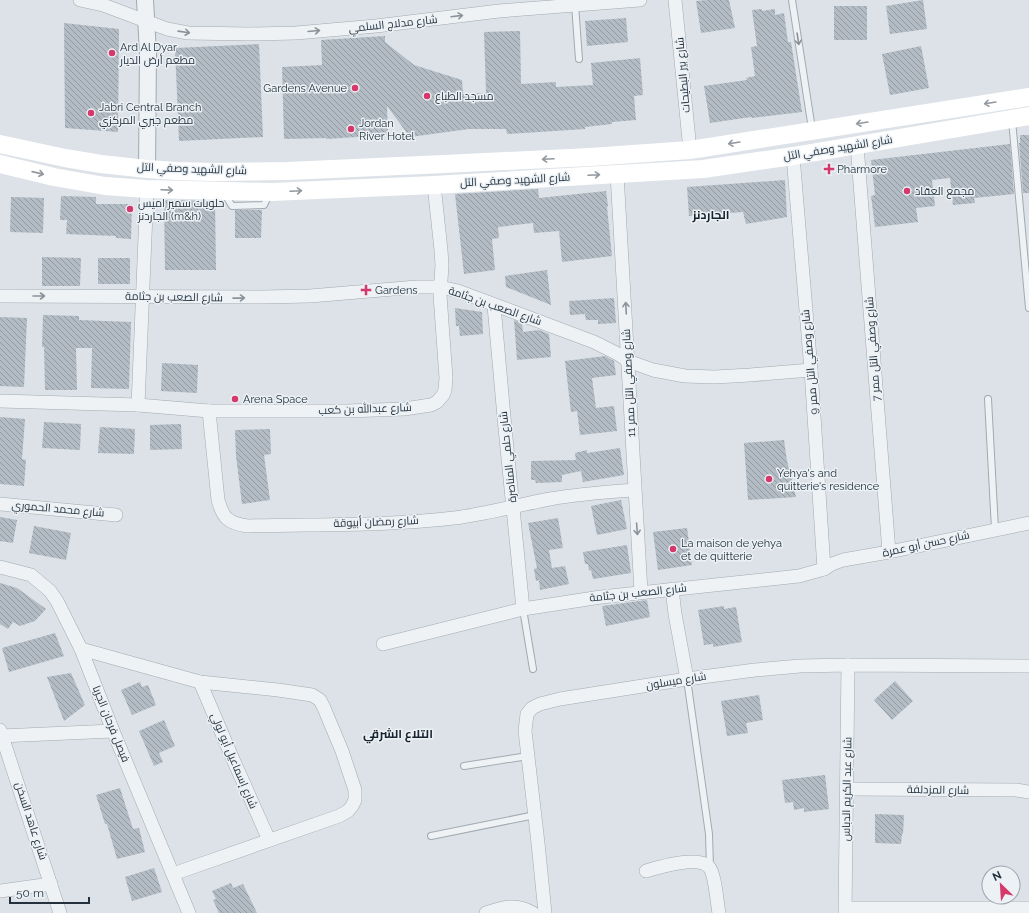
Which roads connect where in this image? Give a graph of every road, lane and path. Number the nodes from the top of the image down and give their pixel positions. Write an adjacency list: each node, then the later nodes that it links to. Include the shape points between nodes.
1 (80, 0): 8 (street, شارع مدلاج السلمي, via 103,5)
2 (145, 0): 8 (street)
3 (640, 0): 6 (street, شارع مدلاج السلمي)
4 (675, 0): 16 (street, شارع بير البطيحات)
5 (792, 0): 13 (lane, one-way to 13)
6 (575, 5): 7 (street, شارع مدلاج السلمي); 9 (lane)
7 (498, 6): 8 (street, شارع مدلاج السلمي, one-way to 7, via 167,29 188,32 296,33 376,26)
8 (147, 21): 19 (street)
9 (579, 59)
10 (1029, 96): 13 (main road, شارع الشهيد وصفي التل, one-way to 13)
11 (1029, 116): 12 (main road, شارع الشهيد وصفي التل)
12 (1011, 118): 15 (main road, شارع الشهيد وصفي التل); 27 (lane)
13 (812, 131): 16 (main road, شارع الشهيد وصفي التل, one-way to 16)
14 (0, 144): 19 (main road, شارع الشهيد وصفي التل, via 65,158)
15 (857, 145): 17 (main road, شارع الشهيد وصفي التل); 40 (street, شارع وصفي التل ممر 7)
16 (690, 150): 19 (main road, شارع الشهيد وصفي التل, one-way to 19, via 287,171 212,172)
17 (793, 156): 20 (main road, شارع الشهيد وصفي التل, via 704,169); 29 (street, شارع وصفي التل ممر 9)
18 (0, 164): 22 (main road, شارع الشهيد وصفي التل, one-way to 22, via 105,186)
19 (147, 169)
20 (617, 174): 21 (main road, شارع الشهيد وصفي التل, one-way to 20); 28 (street, شارع وصفي التل ممر 11, one-way to 20)
21 (434, 185): 22 (main road, شارع الشهيد وصفي التل, one-way to 21, via 271,192); 23 (street, شارع عبدالله بن كعب, via 442,265)
22 (147, 189): 25 (street)
23 (440, 287): 25 (street, شارع الصعب بن جثامة, one-way to 23, via 302,296); 26 (street, شارع الصعب بن جثامة, via 458,291); 33 (street, شارع عبدالله بن كعب, via 446,378 445,390 437,402 421,407 347,411)
24 (0, 296): 25 (street, شارع الصعب بن جثامة, one-way to 25)
25 (143, 297): 32 (street)
26 (494, 306): 28 (street, شارع الصعب بن جثامة, via 594,342); 36 (street, شارع حلمي المناصرة)
27 (1029, 308)
28 (628, 361): 29 (street, شارع الصعب بن جثامة, via 653,370 685,376 750,375); 34 (street, شارع وصفي التل ممر 11)
29 (811, 370): 42 (street, شارع وصفي التل ممر 9)
30 (988, 399): 39 (lane)
31 (0, 401): 32 (street, شارع عبدالله بن كعب)
32 (138, 405): 33 (street, شارع عبدالله بن كعب)
33 (210, 411): 36 (street, شارع رمضان أبيوقة, via 218,500 221,511 235,524 247,526 428,520 456,518)
34 (634, 490): 36 (street, شارع رمضان أبيوقة); 44 (street, شارع وصفي التل ممر 11, one-way to 44)
35 (0, 504): 37 (street, شارع محمد الحموري)
36 (513, 506): 45 (street, شارع حلمي المناصرة)
37 (116, 515)
38 (1029, 523): 39 (street, شارع حسن أبو عمرة)
39 (995, 529): 40 (street, شارع حسن أبو عمرة)
40 (889, 552): 42 (street, شارع حسن أبو عمرة, via 843,560)
41 (0, 567): 47 (street, فيصل فرحان الجربا, via 31,575 50,591)
42 (824, 569): 43 (street, شارع الصعب بن جثامة, via 799,576)
43 (672, 589): 44 (street, شارع الصعب بن جثامة); 51 (street)
44 (641, 592): 45 (street, شارع الصعب بن جثامة)
45 (523, 609): 46 (street, شارع الصعب بن جثامة); 50 (lane)
46 (383, 644)
47 (81, 649): 52 (street); 53 (street, فيصل فرحان الجربا)
48 (848, 665): 49 (street, شارع ميسلون); 51 (street, شارع ميسلون, via 782,667); 57 (street, شارع عبد الكريم الدباس)
49 (1029, 666)
50 (533, 669)
51 (687, 679): 55 (street, شارع ميسلون, via 560,699 536,706 527,714 526,720); 62 (lane, via 709,834)
52 (200, 682): 61 (street, شارع إسماعيل أبو لولي); 61 (street, via 312,695 320,700 324,708 351,777 355,800 348,811 339,816)
53 (114, 731): 54 (street); 64 (street, فيصل فرحان الجربا)
54 (1, 734): 65 (street, شارع عاهد السخن)
55 (528, 756): 56 (lane); 59 (street, شارع ميسلون)
56 (464, 766)
57 (847, 789): 58 (street, شارع المزدلفة); 68 (street, شارع عبد الكريم الدباس)
58 (1029, 792)
59 (535, 815): 60 (lane); 73 (street, شارع ميسلون)
60 (431, 836)
61 (269, 840): 64 (street)
62 (710, 868): 63 (street, via 703,863 686,862); 74 (street)
63 (646, 871)
64 (172, 874): 70 (street, فيصل فرحان الجربا)
65 (51, 884): 66 (street); 69 (street, شارع عاهد السخن)
66 (0, 891)
67 (1029, 908): 68 (street)
68 (846, 910)
69 (60, 913)
70 (189, 913)
71 (486, 913): 72 (street, via 506,907 520,907)
72 (534, 913)
73 (545, 913)
74 (719, 913)

